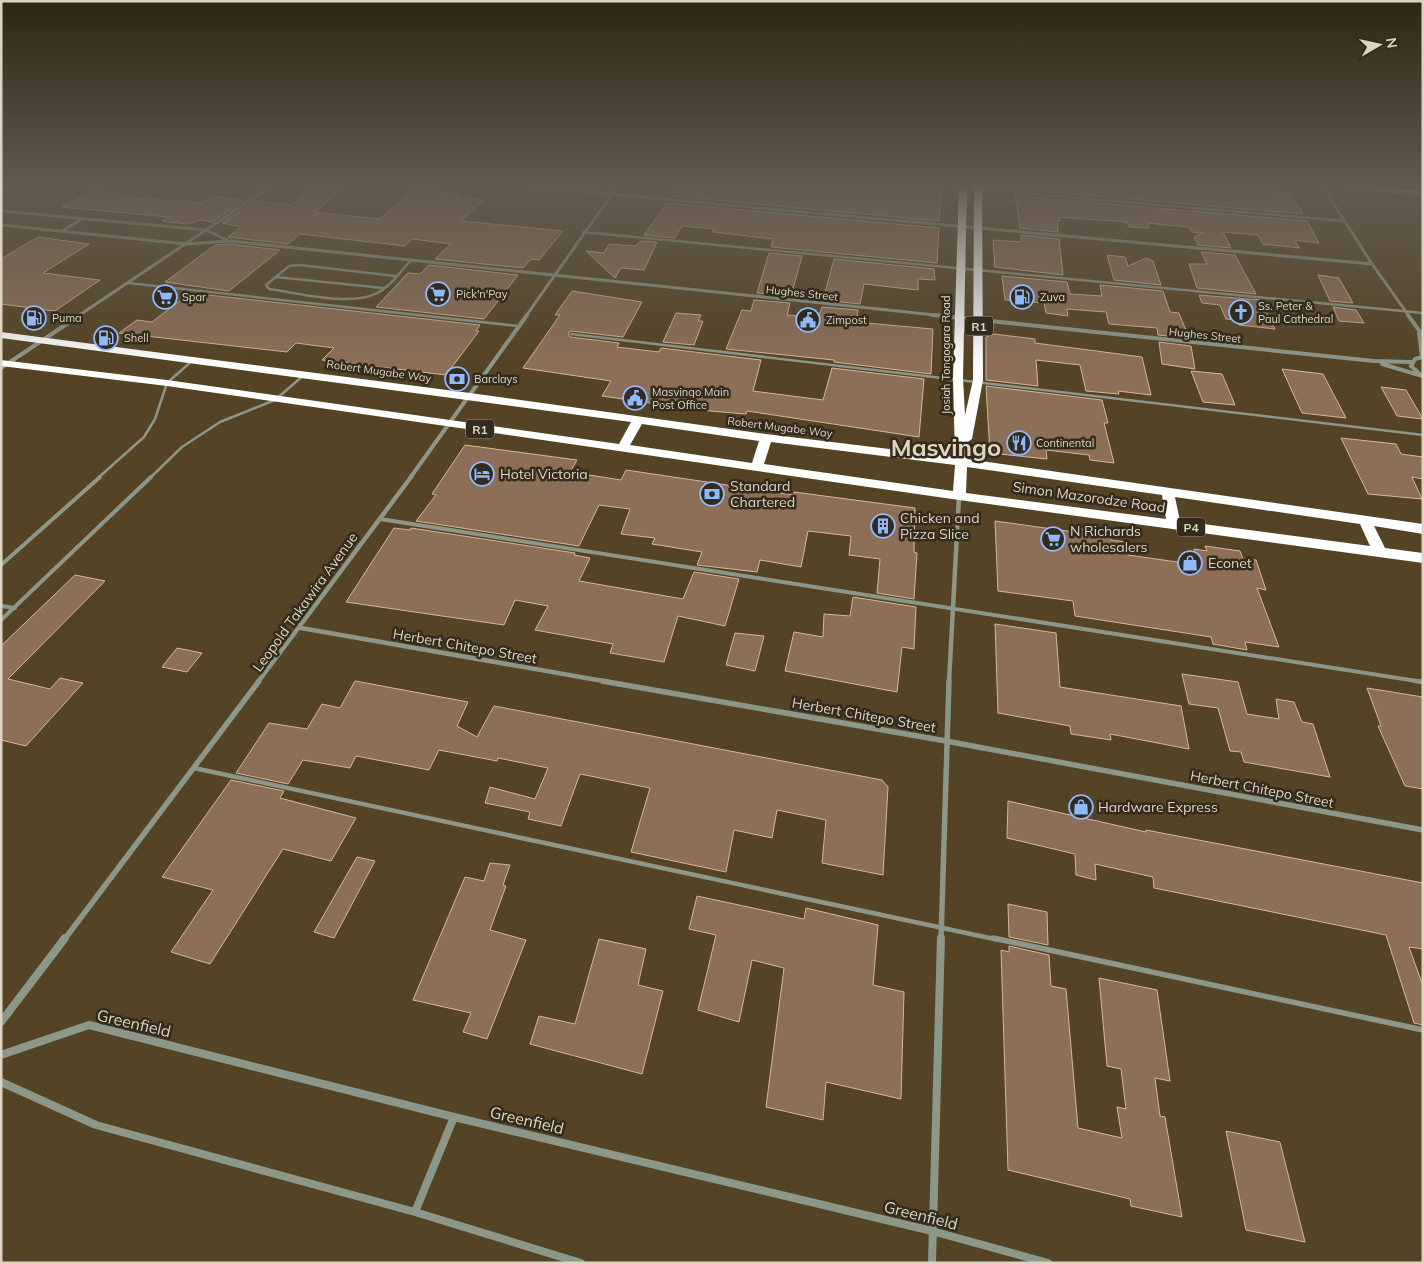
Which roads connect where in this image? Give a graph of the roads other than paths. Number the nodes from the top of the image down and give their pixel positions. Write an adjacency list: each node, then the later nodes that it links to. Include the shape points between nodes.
1 (183, 246): 15 (street)
2 (277, 246): 9 (street, Hughes Street)
3 (573, 246): 12 (street, Leopold Takawira Avenue)
4 (722, 246): 11 (lane)
5 (962, 246): 19 (highway, Josiah Tongogara Road / R1)
6 (979, 246): 11 (highway, Josiah Tongogara Road / R1)
7 (1175, 246): 10 (street)
8 (1360, 246): 10 (street)
9 (411, 260): 12 (street, Hughes Street); 13 (lane)
10 (1372, 264): 17 (street)
11 (980, 272): 17 (lane); 20 (highway, Josiah Tongogara Road / R1)
12 (553, 275): 19 (street, Hughes Street); 21 (street, Leopold Takawira Avenue)
13 (395, 276): 14 (lane, via 300,265 289,266); 16 (lane)
14 (276, 277): 16 (lane); 16 (lane, via 266,285 269,289 361,300)
15 (128, 283): 21 (lane); 25 (street)
16 (383, 288)
17 (1405, 311): 18 (lane); 24 (street)
18 (1423, 313)
19 (959, 319): 20 (street, Hughes Street); 33 (highway, Josiah Tongogara Road / R1)
20 (979, 321): 28 (street, Hughes Street); 34 (highway, Josiah Tongogara Road / R1)
21 (518, 326): 36 (street, Leopold Takawira Avenue)
22 (1, 334): 25 (highway, Robert Mugabe Way / R1)
23 (571, 334): 33 (lane)
24 (1421, 334): 26 (street)
25 (44, 339): 27 (highway, Robert Mugabe Way / R1); 30 (street)
26 (1422, 357): 29 (street)
27 (194, 359): 31 (highway, Robert Mugabe Way / R1); 35 (lane)
28 (1374, 361): 29 (street); 32 (street)
29 (1411, 362): 32 (street)
30 (3, 365): 35 (highway, R1)
31 (305, 374): 36 (highway, Robert Mugabe Way / R1); 37 (lane)
32 (1421, 376)
33 (958, 378): 34 (lane); 43 (highway, Josiah Tongogara Road / R1)
34 (978, 380): 40 (lane); 43 (highway, Josiah Tongogara Road / R1)
35 (167, 383): 37 (highway, R1); 53 (lane, via 155,419 144,437)
36 (470, 396): 38 (highway, Robert Mugabe Way / R1); 39 (street, Leopold Takawira Avenue)
37 (275, 400): 39 (highway, R1); 55 (lane, via 220,422 182,447)
38 (638, 420): 41 (highway, Robert Mugabe Way / R1); 42 (highway)
39 (449, 424): 42 (highway, R1); 47 (street, Leopold Takawira Avenue)
40 (1423, 435)
41 (766, 438): 43 (highway, Robert Mugabe Way / R1); 44 (highway)
42 (623, 448): 44 (highway, R1)
43 (961, 462): 45 (highway, Simon Mazorodze Road / P4); 46 (highway, Josiah Tongogara Road)
44 (757, 467): 46 (highway, R1)
45 (1168, 493): 48 (highway, Simon Mazorodze Road / P4); 49 (highway)
46 (959, 496): 49 (highway, Simon Mazorodze Road / P4); 56 (street)
47 (380, 519): 56 (lane); 58 (street, Leopold Takawira Avenue)
48 (1365, 521): 50 (highway, Simon Mazorodze Road / P4); 51 (highway)
49 (1174, 524): 51 (highway, Simon Mazorodze Road / P4)
50 (1423, 529)
51 (1380, 552): 52 (highway, Simon Mazorodze Road / P4)
52 (1423, 558)
53 (1, 564)
54 (1, 606): 55 (lane)
55 (15, 608): 57 (lane)
56 (953, 608): 59 (lane); 60 (street)
57 (1, 620)
58 (300, 628): 60 (street, Herbert Chitepo Street); 61 (street, Leopold Takawira Avenue)
59 (1423, 682)
60 (946, 741): 62 (street, Herbert Chitepo Street); 63 (street)
61 (194, 768): 63 (lane); 64 (street, Leopold Takawira Avenue)
62 (1423, 830)
63 (940, 926): 65 (lane); 70 (street)
64 (1, 1022)
65 (1423, 1030)
66 (1, 1055): 68 (street, Greenfield, via 89,1025)
67 (1, 1082): 69 (street, via 96,1125)
68 (454, 1117): 69 (street); 70 (street, Greenfield)
69 (414, 1212): 71 (street)
70 (932, 1231): 72 (street); 73 (street, Greenfield)
71 (581, 1263)
72 (932, 1263)
73 (1048, 1263)

